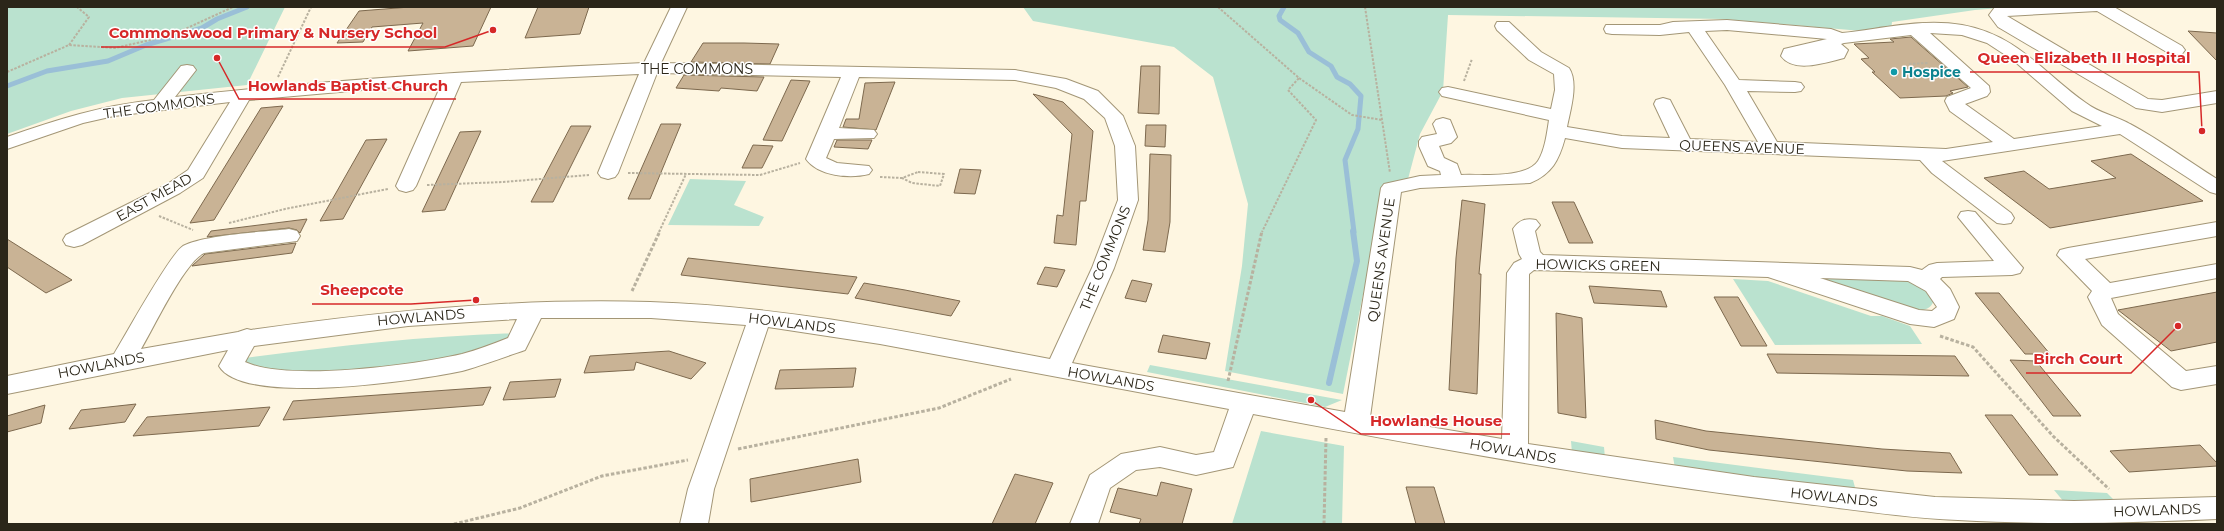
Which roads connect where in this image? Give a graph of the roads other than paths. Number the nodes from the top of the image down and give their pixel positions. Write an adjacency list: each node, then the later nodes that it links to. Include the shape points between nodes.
1 (666, 7): 10 (street)
2 (679, 7): 10 (street)
3 (2094, 7): 18 (street, via 2001,11 1997,15 2004,23 2143,104 2162,106)
4 (2102, 7): 9 (street)
5 (1503, 26): 21 (street, via 1534,56 1563,72 1564,90)
6 (1694, 27): 7 (street, via 1660,30); 8 (street, via 1726,25 1831,34 1834,41); 14 (street)
7 (1612, 29)
8 (1915, 29): 23 (street, via 1956,30 1992,38 2080,107); 28 (street, via 1980,86 1981,92 1954,101 1957,108)
9 (2176, 50)
10 (643, 68): 12 (street, THE COMMONS); 13 (street, THE COMMONS); 32 (street)
11 (187, 70): 20 (street)
12 (853, 70): 24 (street); 51 (street, THE COMMONS, via 1022,76 1060,83 1091,95 1114,116 1125,146 1128,200 1103,268)
13 (454, 77): 17 (street, THE COMMONS); 34 (street)
14 (1734, 85): 15 (street); 29 (street)
15 (1796, 87)
16 (1453, 94): 21 (street)
17 (243, 95): 20 (street, THE COMMONS); 41 (street, EAST MEAD, via 196,174 173,189)
18 (2217, 97)
19 (1664, 104): 27 (street)
20 (160, 105): 26 (street, THE COMMONS, via 114,110 77,119)
21 (1558, 123): 27 (street, QUEENS AVENUE, via 1622,142); 33 (street, QUEENS AVENUE, via 1545,168 1535,175 1523,180)
22 (1443, 124): 33 (street, via 1447,136 1444,139 1429,141 1429,146 1435,162 1450,168)
23 (2123, 128): 28 (street, QUEENS AVENUE); 35 (street)
24 (826, 133): 25 (street); 31 (street, via 816,159 830,168)
25 (867, 134)
26 (7, 143)
27 (1683, 145): 29 (street, QUEENS AVENUE)
28 (2010, 145): 30 (street, QUEENS AVENUE, via 1946,155)
29 (1771, 148): 30 (street, QUEENS AVENUE)
30 (1925, 154): 37 (street, via 1939,169)
31 (862, 170)
32 (608, 173)
33 (1452, 181): 55 (street, QUEENS AVENUE, via 1420,182 1392,188)
34 (406, 186)
35 (2217, 188)
36 (1968, 217): 45 (street, via 2012,268 1937,270)
37 (2004, 218)
38 (1528, 225): 42 (street, via 1524,229 1530,254)
39 (2217, 229): 46 (street, via 2068,255)
40 (288, 236): 50 (street, via 199,247 189,252)
41 (74, 240)
42 (1537, 262): 43 (street, HOWICKS GREEN); 56 (street, HOWICKS GREEN, via 1521,267 1518,273)
43 (1765, 268): 45 (street, HOWICKS GREEN, via 1910,274); 45 (street, HOWICKS GREEN, via 1918,318 1934,319 1946,314 1948,307 1936,286)
44 (2217, 271): 46 (street)
45 (1925, 279)
46 (2105, 291): 52 (street, via 2099,297 2110,319 2181,381)
47 (533, 310): 48 (street, HOWLANDS, via 650,310); 49 (street, HOWLANDS, via 389,319); 49 (street, via 517,344 463,362 399,373 322,380 271,378 237,371 231,366)
48 (760, 318): 51 (street, HOWLANDS, via 893,337); 58 (street, via 701,489)
49 (247, 337): 50 (street, HOWLANDS)
50 (123, 360): 53 (street, HOWLANDS)
51 (1050, 367): 54 (street, HOWLANDS)
52 (2217, 374)
53 (7, 385)
54 (1234, 400): 55 (street, HOWLANDS); 59 (street, via 1224,460 1196,464 1160,457 1130,460 1099,482)
55 (1356, 423): 56 (street, HOWLANDS)
56 (1515, 452): 57 (street, HOWLANDS, via 1744,488 1951,509 2130,512)
57 (2217, 508)
58 (694, 524)
59 (1084, 524)

